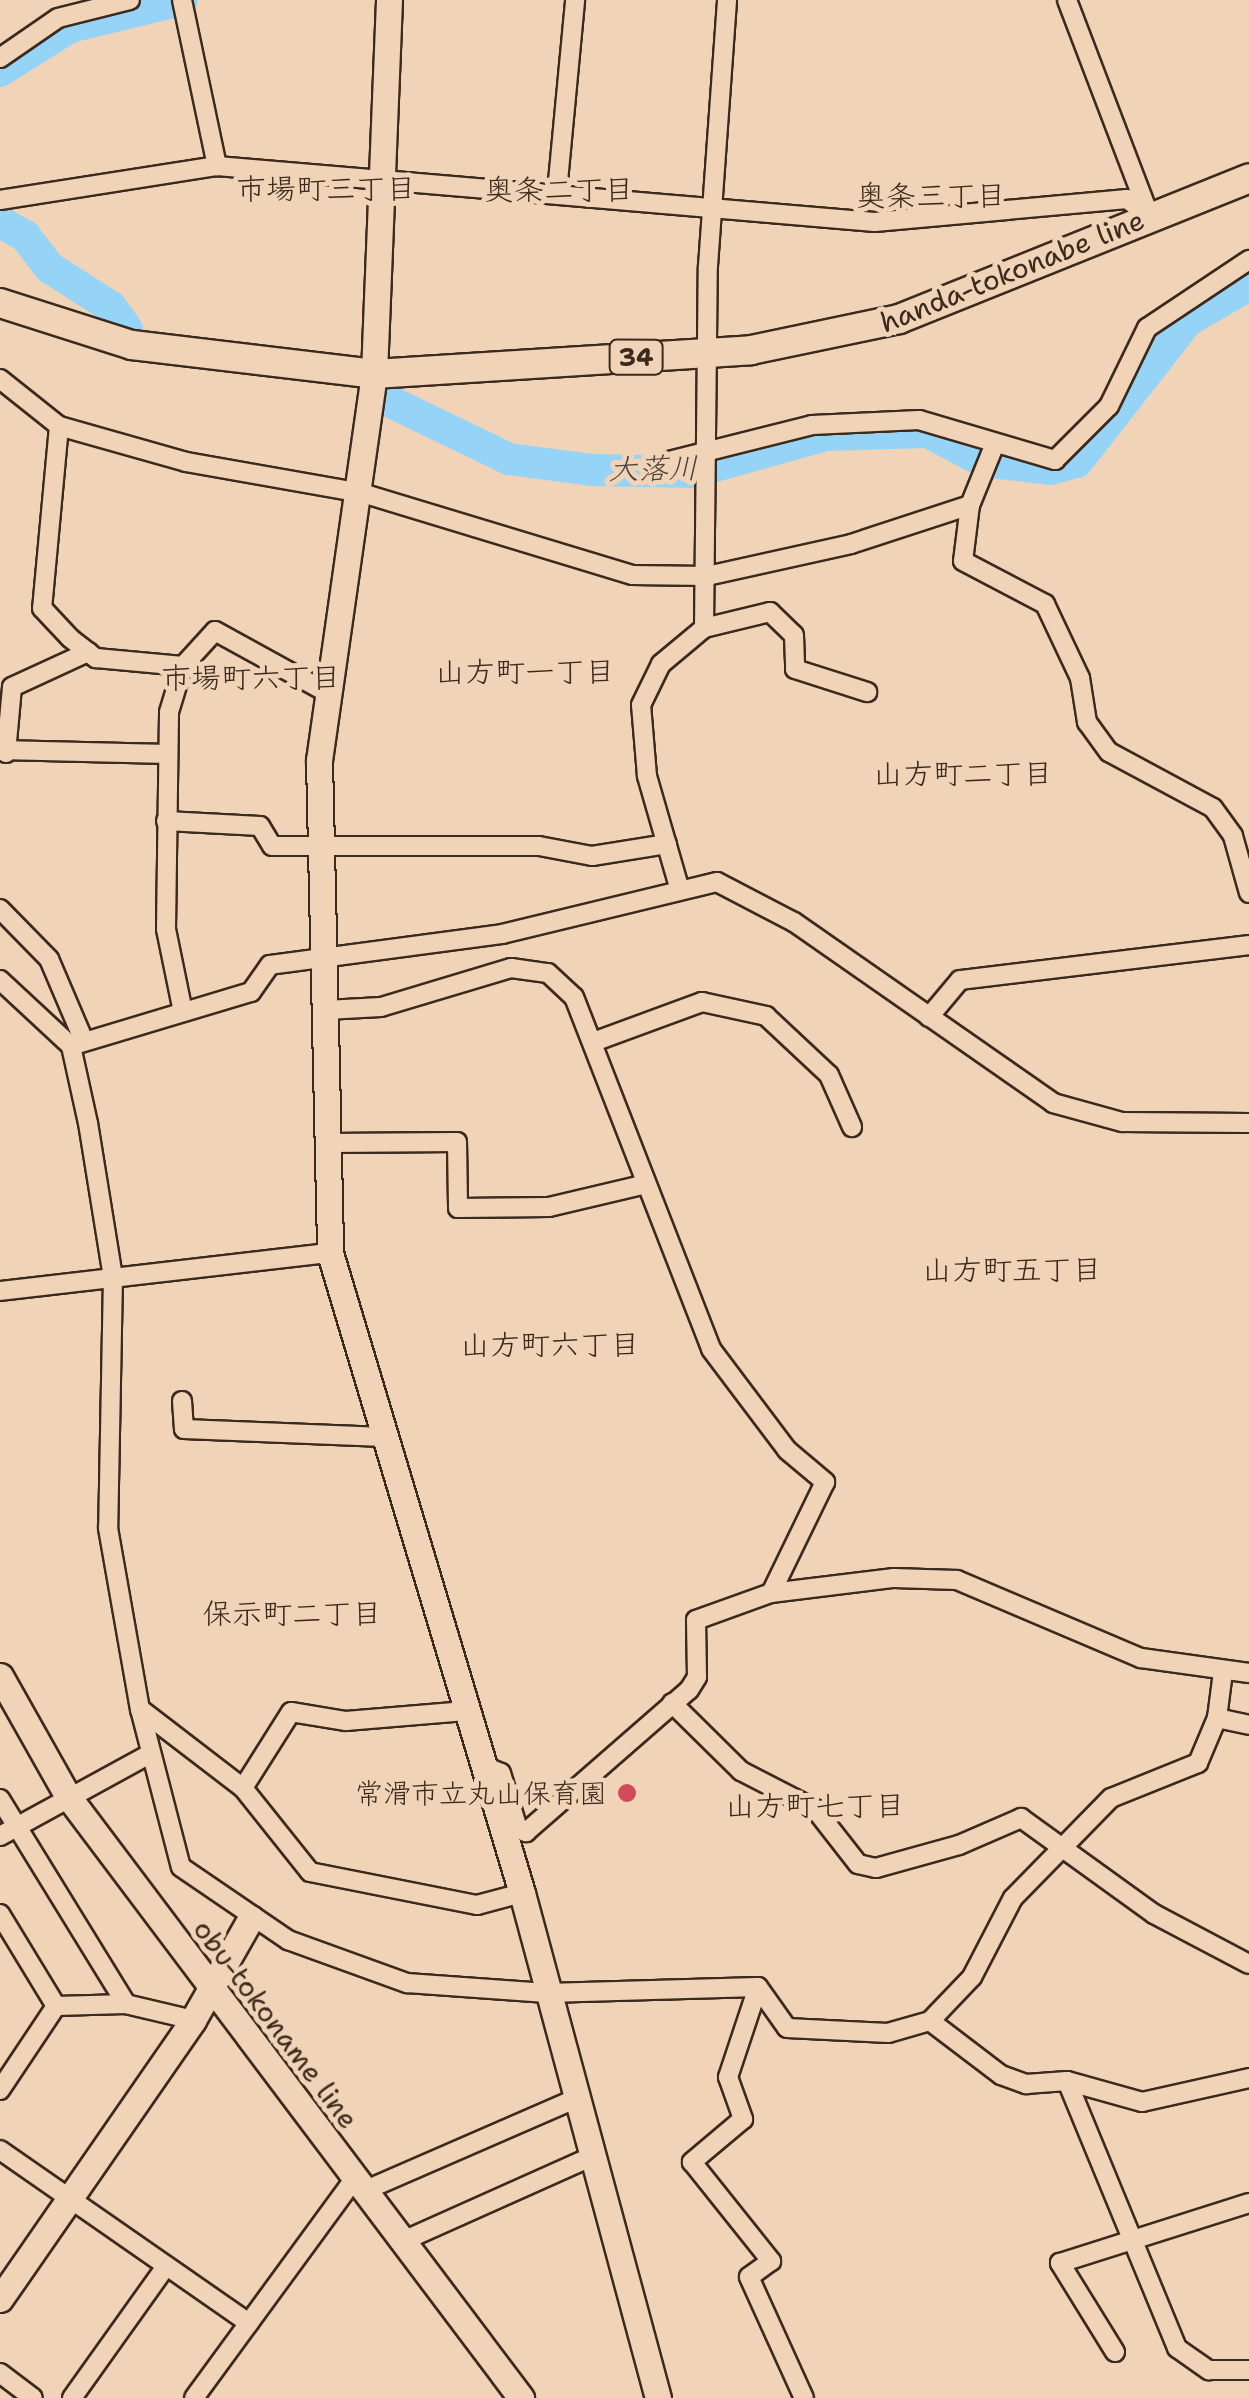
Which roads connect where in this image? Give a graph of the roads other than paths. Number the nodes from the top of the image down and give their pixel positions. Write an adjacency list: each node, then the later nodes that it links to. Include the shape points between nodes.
1 (130, 0): 7 (street)
2 (389, 0): 10 (street)
3 (575, 0): 12 (street)
4 (728, 0): 14 (street)
5 (1067, 0): 15 (street)
6 (183, 7): 9 (street)
7 (56, 9): 8 (street)
8 (0, 58)
9 (217, 166): 10 (street); 13 (street)
10 (384, 180): 12 (street); 19 (street)
11 (1246, 187): 15 (main road, handa-tokonabe line / 34)
12 (557, 192): 14 (street)
13 (0, 200)
14 (714, 208): 15 (street, via 875,222 1127,199); 18 (street)
15 (1149, 216): 18 (main road, handa-tokonabe line / 34, via 900,320 816,342)
16 (1249, 260): 22 (street, via 1147,328 1109,406 1055,460)
17 (0, 303): 19 (main road, handa-tokonabe line / 34, via 132,345)
18 (710, 352): 19 (main road, handa-tokonabe line / 34); 24 (street)
19 (374, 374): 25 (street)
20 (0, 379): 21 (street)
21 (59, 426): 25 (street, via 186,462); 29 (street, via 42,608)
22 (994, 446): 24 (street, via 919,420 812,425); 26 (street)
23 (665, 462): 24 (street)
24 (707, 466): 27 (street)
25 (362, 493): 27 (street, via 498,529 606,569); 32 (street)
26 (970, 505): 27 (street, via 851,544); 39 (street, via 962,562 1045,604 1098,737 1140,773 1213,808 1232,836)
27 (707, 576): 28 (street)
28 (704, 628): 31 (street, via 770,612 794,635 795,669); 37 (street, via 661,664 641,706 647,776)
29 (88, 652): 30 (street); 33 (street, via 12,686)
30 (183, 666): 32 (street, via 215,631); 34 (street, via 169,712)
31 (867, 692)
32 (328, 693): 36 (street)
33 (3, 751): 34 (street)
34 (168, 754): 35 (street)
35 (166, 821): 36 (street, via 260,826 272,846); 47 (street, via 166,930)
36 (321, 844): 37 (street, via 539,846 592,856); 43 (street)
37 (668, 844): 38 (street)
38 (679, 887): 41 (street); 48 (street, via 717,882 754,898)
39 (1249, 894)
40 (0, 909): 50 (street, via 49,959)
41 (502, 934): 43 (street); 44 (street)
42 (1249, 945): 48 (street, via 960,980)
43 (324, 956): 46 (street); 47 (street, via 270,964 251,992)
44 (510, 968): 46 (street, via 381,1007); 49 (street, via 548,973 574,997)
45 (0, 980): 50 (street)
46 (326, 1010): 53 (street)
47 (183, 1012): 50 (street)
48 (929, 1017): 51 (street, via 1068,1110 1138,1123)
49 (596, 1041): 52 (street, via 702,1002 766,1016 829,1075); 54 (street)
50 (78, 1044): 56 (street)
51 (1249, 1123)
52 (852, 1127)
53 (330, 1143): 54 (street, via 457,1142 458,1208 549,1207); 55 (street)
54 (646, 1184): 60 (street, via 711,1350 787,1450 825,1482)
55 (330, 1253): 56 (street); 59 (street)
56 (113, 1277): 57 (street); 65 (street, via 108,1528)
57 (0, 1291)
58 (182, 1401): 59 (street, via 184,1429)
59 (384, 1437): 66 (street)
60 (771, 1593): 61 (street, via 910,1576 956,1580 1109,1649); 64 (street, via 696,1620 697,1677)
61 (1223, 1672): 62 (street); 67 (street)
62 (1249, 1673)
63 (0, 1676): 72 (street, obu-tokoname line)
64 (672, 1703): 70 (street, via 526,1832 501,1773); 76 (street, via 741,1772 815,1810 858,1864 876,1868 958,1845 1010,1818)
65 (140, 1709): 69 (street); 71 (street)
66 (466, 1711): 70 (street); 71 (street, via 346,1721 291,1712)
67 (1217, 1718): 68 (street); 76 (street, via 1198,1763 1111,1798)
68 (1249, 1725)
69 (150, 1754): 72 (street); 79 (street, via 182,1867)
70 (484, 1766): 77 (street)
71 (243, 1788): 77 (street, via 310,1872 477,1905)
72 (67, 1795): 74 (street); 82 (street, obu-tokoname line)
73 (0, 1799): 74 (street)
74 (18, 1824): 75 (street); 84 (street)
75 (0, 1836)
76 (1064, 1846): 80 (street, via 1154,1914); 87 (street, via 1012,1898 972,1977)
77 (522, 1893): 83 (street)
78 (0, 1914): 85 (street)
79 (251, 1918): 82 (street); 83 (street, via 326,1958 407,1983)
80 (1249, 1964)
81 (758, 1987): 83 (street); 87 (street, via 787,2028 888,2034); 110 (street, via 728,2077 742,2118 692,2162 771,2261 749,2277)
82 (212, 1989): 86 (street); 94 (street, obu-tokoname line)
83 (547, 1992): 91 (street)
84 (126, 2004): 85 (street); 86 (street)
85 (56, 2006): 90 (street)
86 (193, 2020): 95 (street)
87 (930, 2021): 89 (street, via 1000,2075 1026,2084)
88 (1249, 2078): 89 (street, via 1142,2102)
89 (1067, 2081): 97 (street)
90 (0, 2090)
91 (580, 2097): 93 (street); 94 (street)
92 (0, 2150): 95 (street)
93 (596, 2155): 98 (street); 109 (street)
94 (360, 2184): 98 (street, obu-tokoname line); 101 (street)
95 (70, 2198): 99 (street); 100 (street)
96 (1249, 2202): 97 (street)
97 (1130, 2238): 102 (street, via 1060,2263); 103 (street, via 1177,2348 1209,2370)
98 (403, 2241): 108 (street, obu-tokoname line)
99 (166, 2266): 101 (street); 106 (street)
100 (0, 2299)
101 (249, 2323): 107 (street)
102 (1115, 2352)
103 (1249, 2370)
104 (0, 2374): 105 (street)
105 (33, 2398)
106 (72, 2398)
107 (194, 2398)
108 (521, 2398)
109 (658, 2398)
110 (804, 2398)

